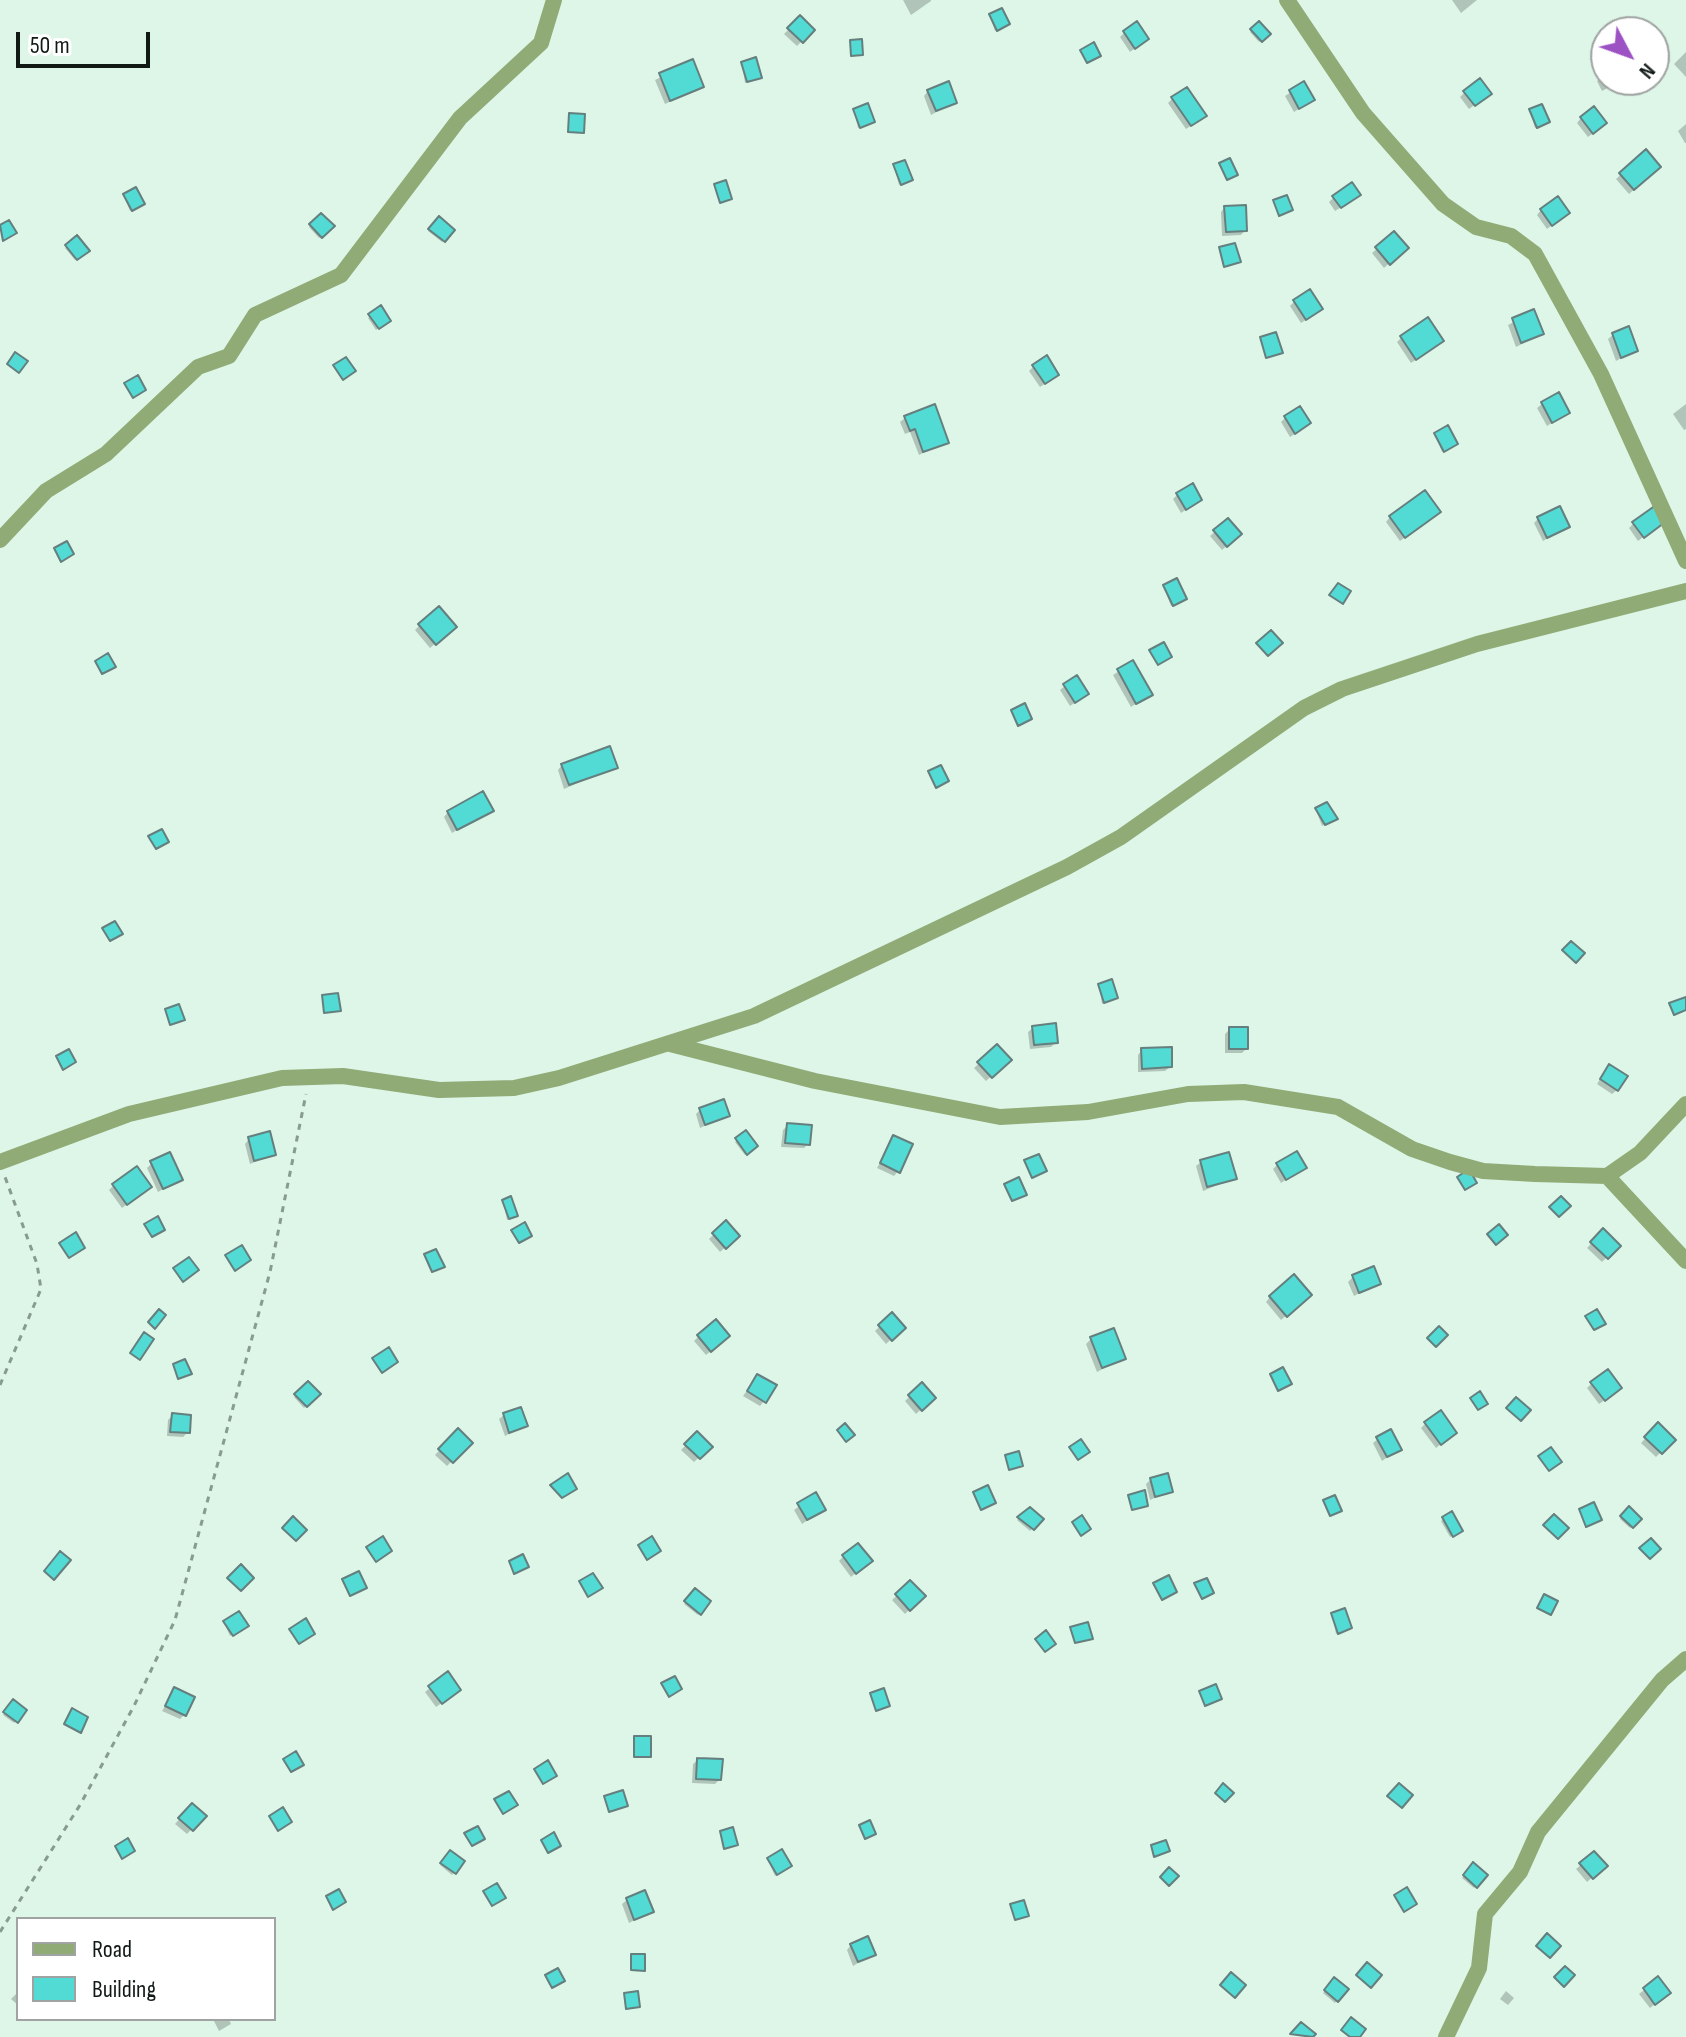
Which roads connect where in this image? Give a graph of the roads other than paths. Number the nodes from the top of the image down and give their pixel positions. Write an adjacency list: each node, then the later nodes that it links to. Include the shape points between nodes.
1 (554, 0): 3 (street, via 541,43 460,118 341,275 255,315 229,356 198,367 106,454 46,491)
2 (1287, 0): 4 (street, via 1363,113 1443,204 1476,227 1511,236 1535,254 1601,374)
3 (0, 540)
4 (1686, 561)
5 (1686, 591): 6 (street, via 1477,644 1342,689 1304,708 1121,837 1067,867 754,1016)
6 (669, 1043): 8 (street, via 514,1088 439,1090 310,1075 212,1092 129,1114); 9 (street, via 815,1081 1000,1117 1244,1092 1338,1107 1412,1149 1483,1171)
7 (1686, 1104): 9 (street, via 1640,1153)
8 (0, 1162)
9 (1607, 1176): 10 (street)
10 (1686, 1261)
11 (1686, 1659): 12 (street, via 1662,1680 1538,1832 1520,1872 1485,1914 1479,1968)
12 (1446, 2037)

